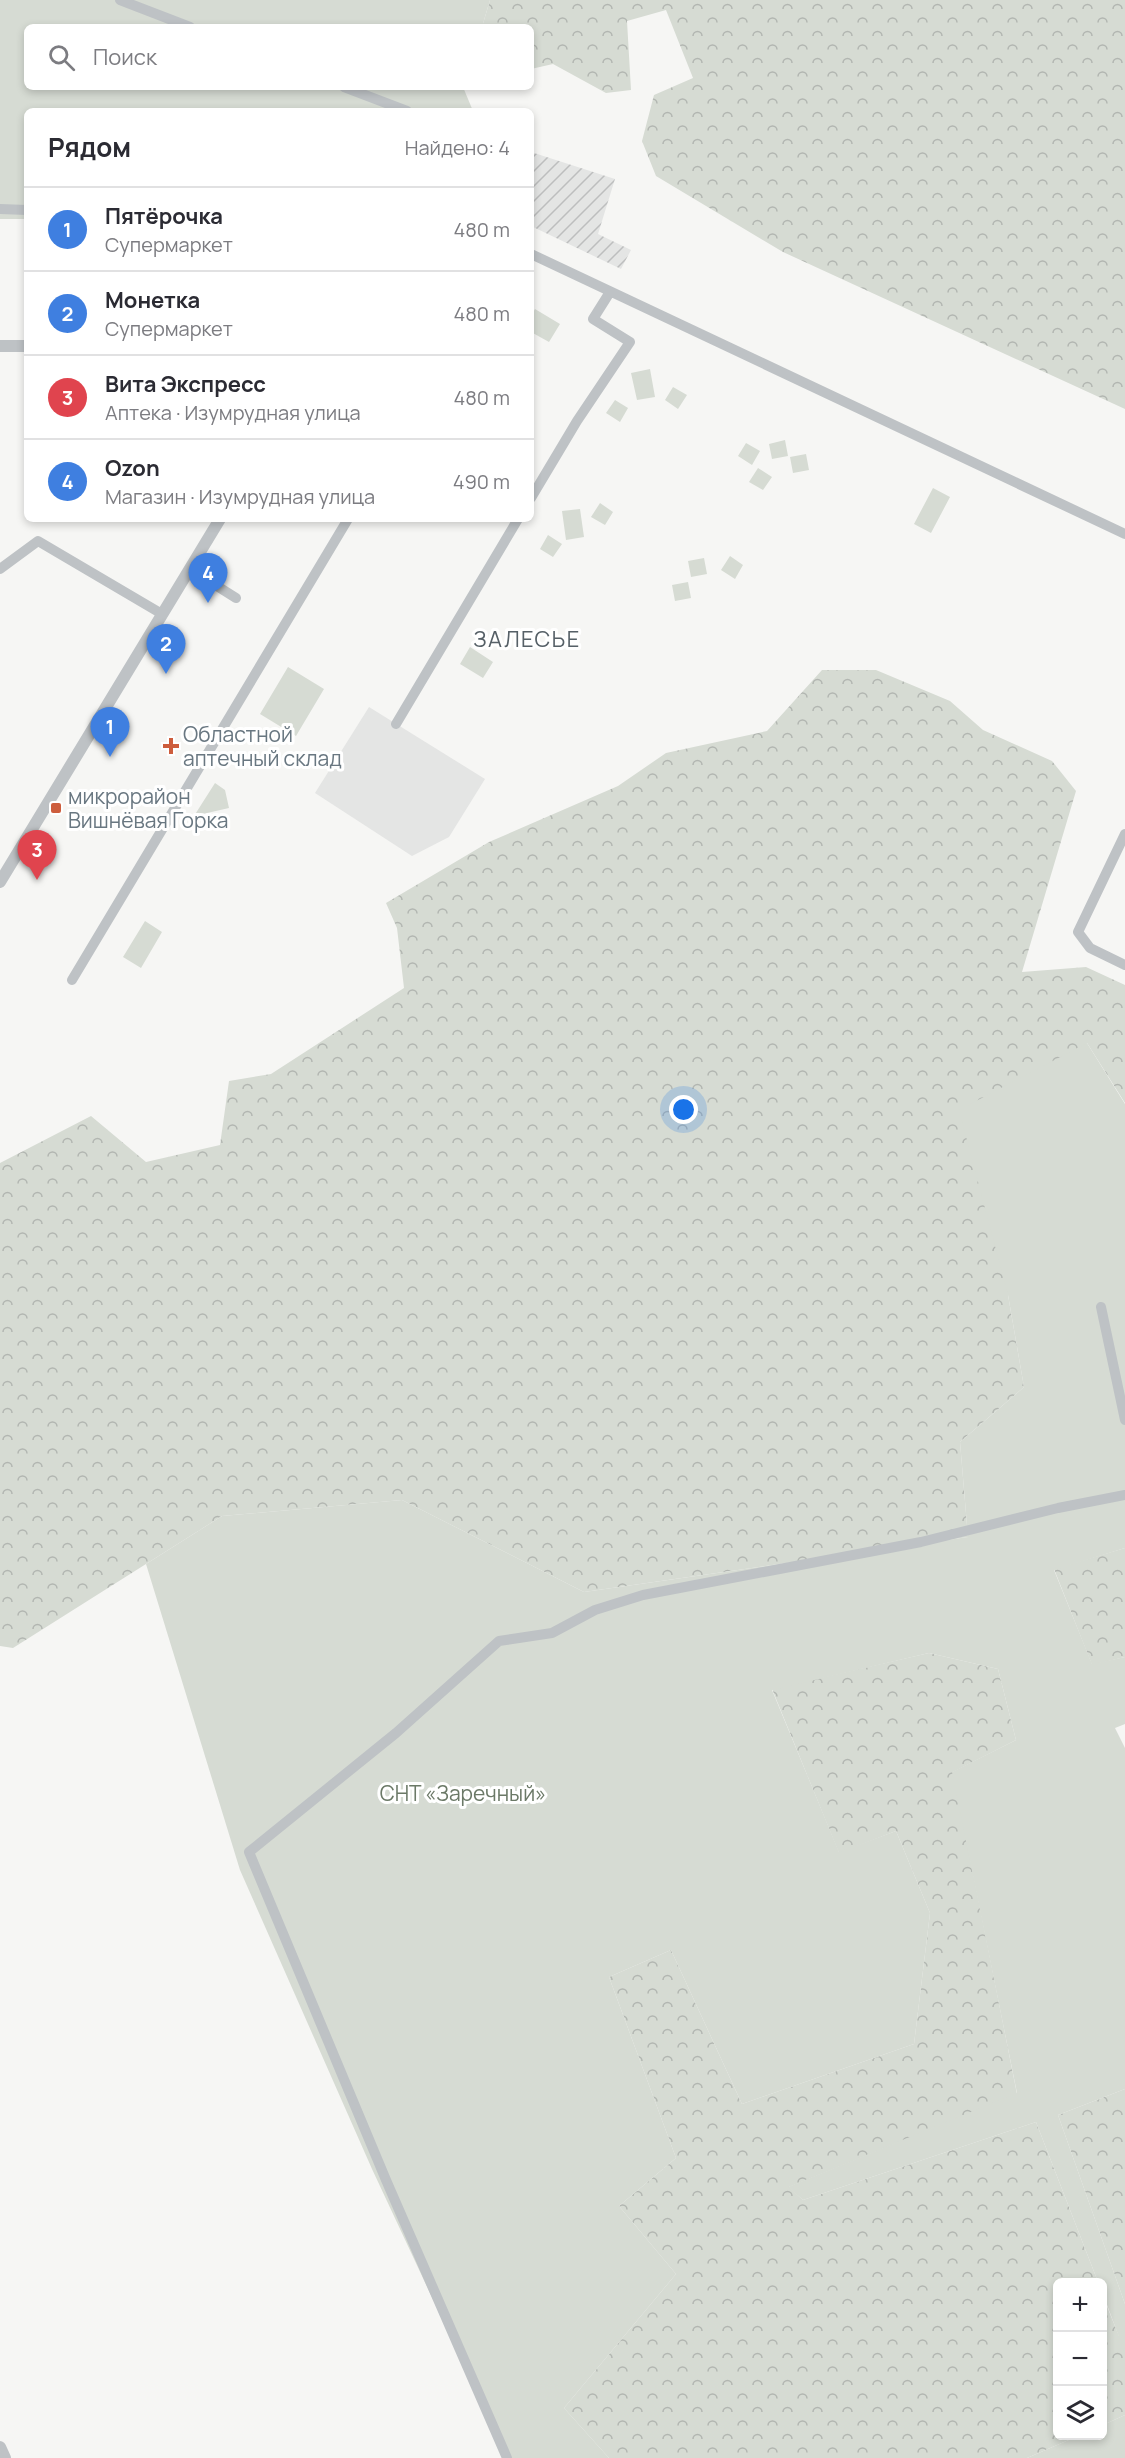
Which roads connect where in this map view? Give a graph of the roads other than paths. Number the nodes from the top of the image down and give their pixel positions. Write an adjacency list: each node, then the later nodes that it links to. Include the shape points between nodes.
1 (120, 0): 2 (street)
2 (181, 24)
3 (352, 90): 4 (street)
4 (398, 108)
5 (0, 209): 6 (street)
6 (24, 210)
7 (534, 255): 8 (street)
8 (610, 292): 11 (street, via 593,319 630,342); 15 (street)
9 (0, 346): 10 (street)
10 (24, 346)
11 (534, 493)
12 (218, 522): 17 (street)
13 (346, 522): 24 (street)
14 (516, 522): 20 (street)
15 (1125, 534)
16 (0, 569): 19 (street, via 38,541)
17 (190, 569): 18 (street); 19 (street)
18 (236, 598)
19 (162, 614): 22 (street)
20 (396, 724)
21 (1125, 834): 23 (street, via 1078,932 1090,948)
22 (0, 882)
23 (1125, 965)
24 (72, 980)
25 (1101, 1307): 26 (street)
26 (1125, 1420)
27 (1125, 1495): 30 (street, via 921,1542 643,1595 595,1610 552,1633 499,1641 396,1733 249,1852)
28 (0, 2447): 29 (street)
29 (5, 2458)
30 (507, 2458)

